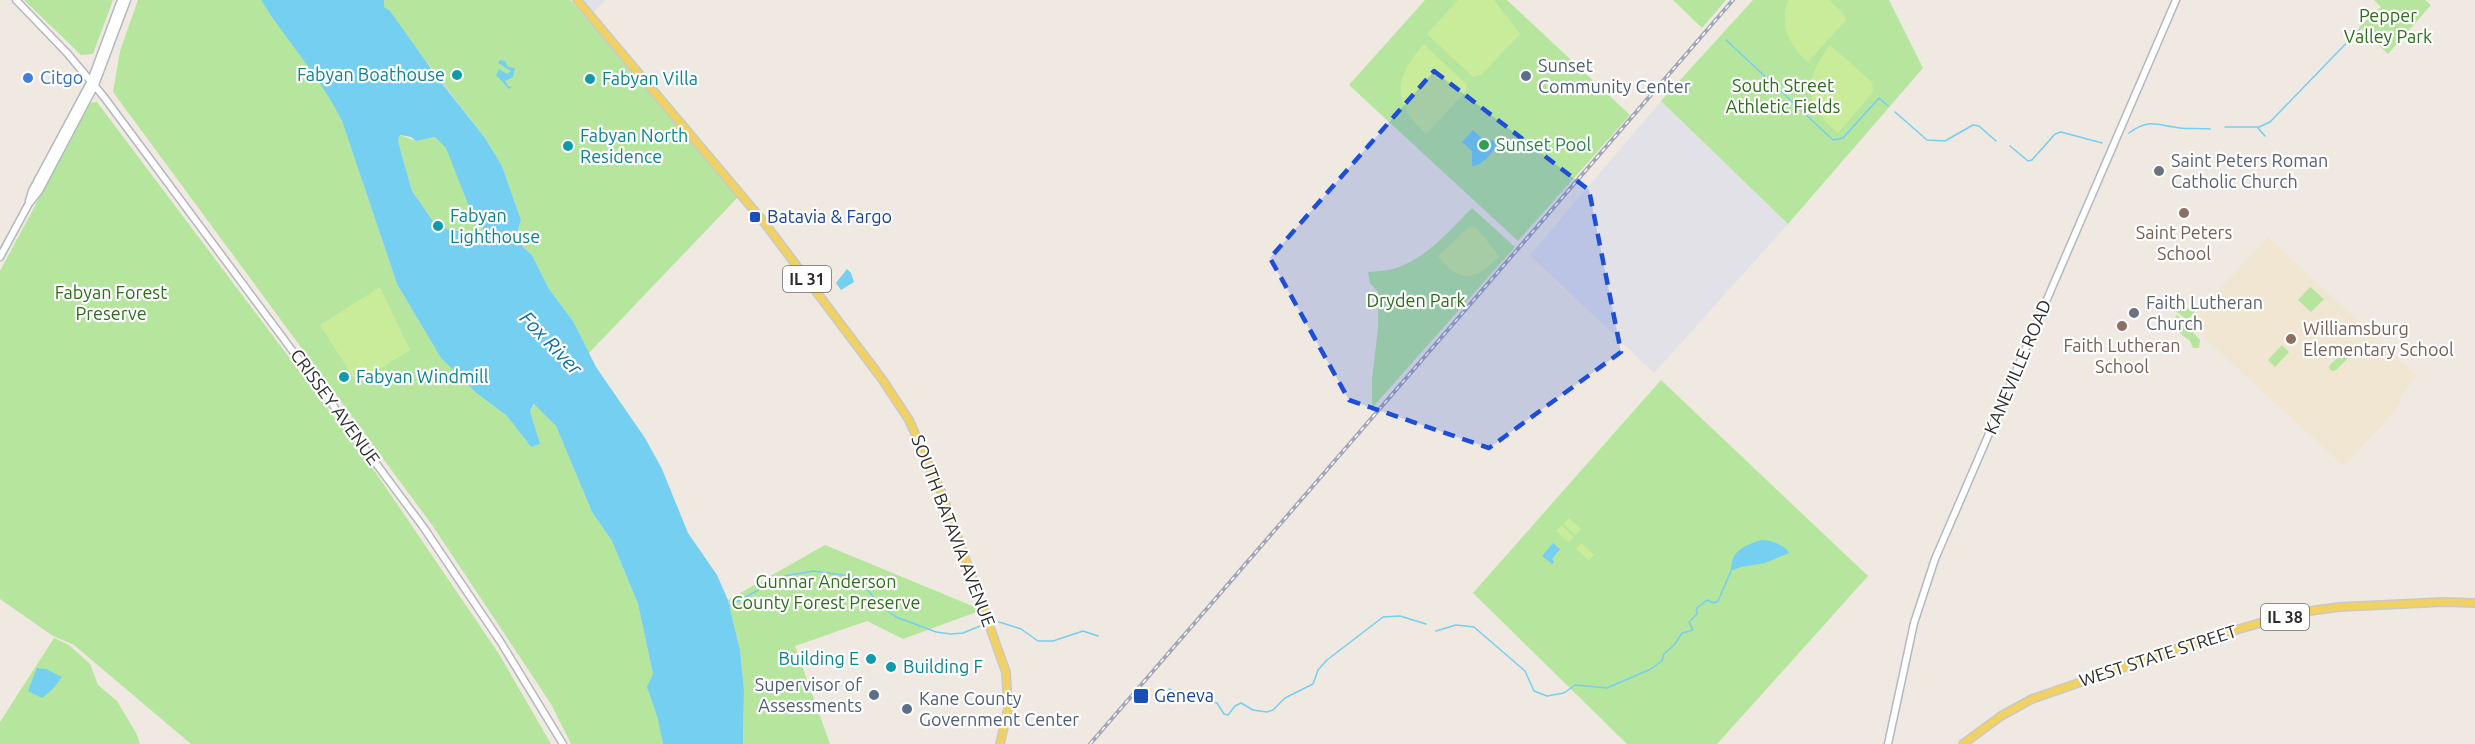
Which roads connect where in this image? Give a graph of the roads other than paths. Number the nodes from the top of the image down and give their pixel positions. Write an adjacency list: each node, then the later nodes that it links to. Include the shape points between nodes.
1 (16, 0): 5 (main road, CRISSEY AVENUE)
2 (577, 0): 9 (main road, SOUTH BATAVIA AVENUE / IL 31, via 763,221 909,420 942,494 1006,672 1008,710)
3 (2176, 0): 10 (main road, KANEVILLE ROAD, via 1935,559 1914,623)
4 (123, 3): 5 (main road)
5 (93, 83): 6 (main road, via 42,170); 8 (main road, CRISSEY AVENUE, via 424,528)
6 (0, 257)
7 (2475, 603): 11 (main road, WEST STATE STREET / IL 38, via 2339,607 2260,623 2032,699)
8 (563, 744)
9 (1000, 744)
10 (1888, 744)
11 (1963, 744)

